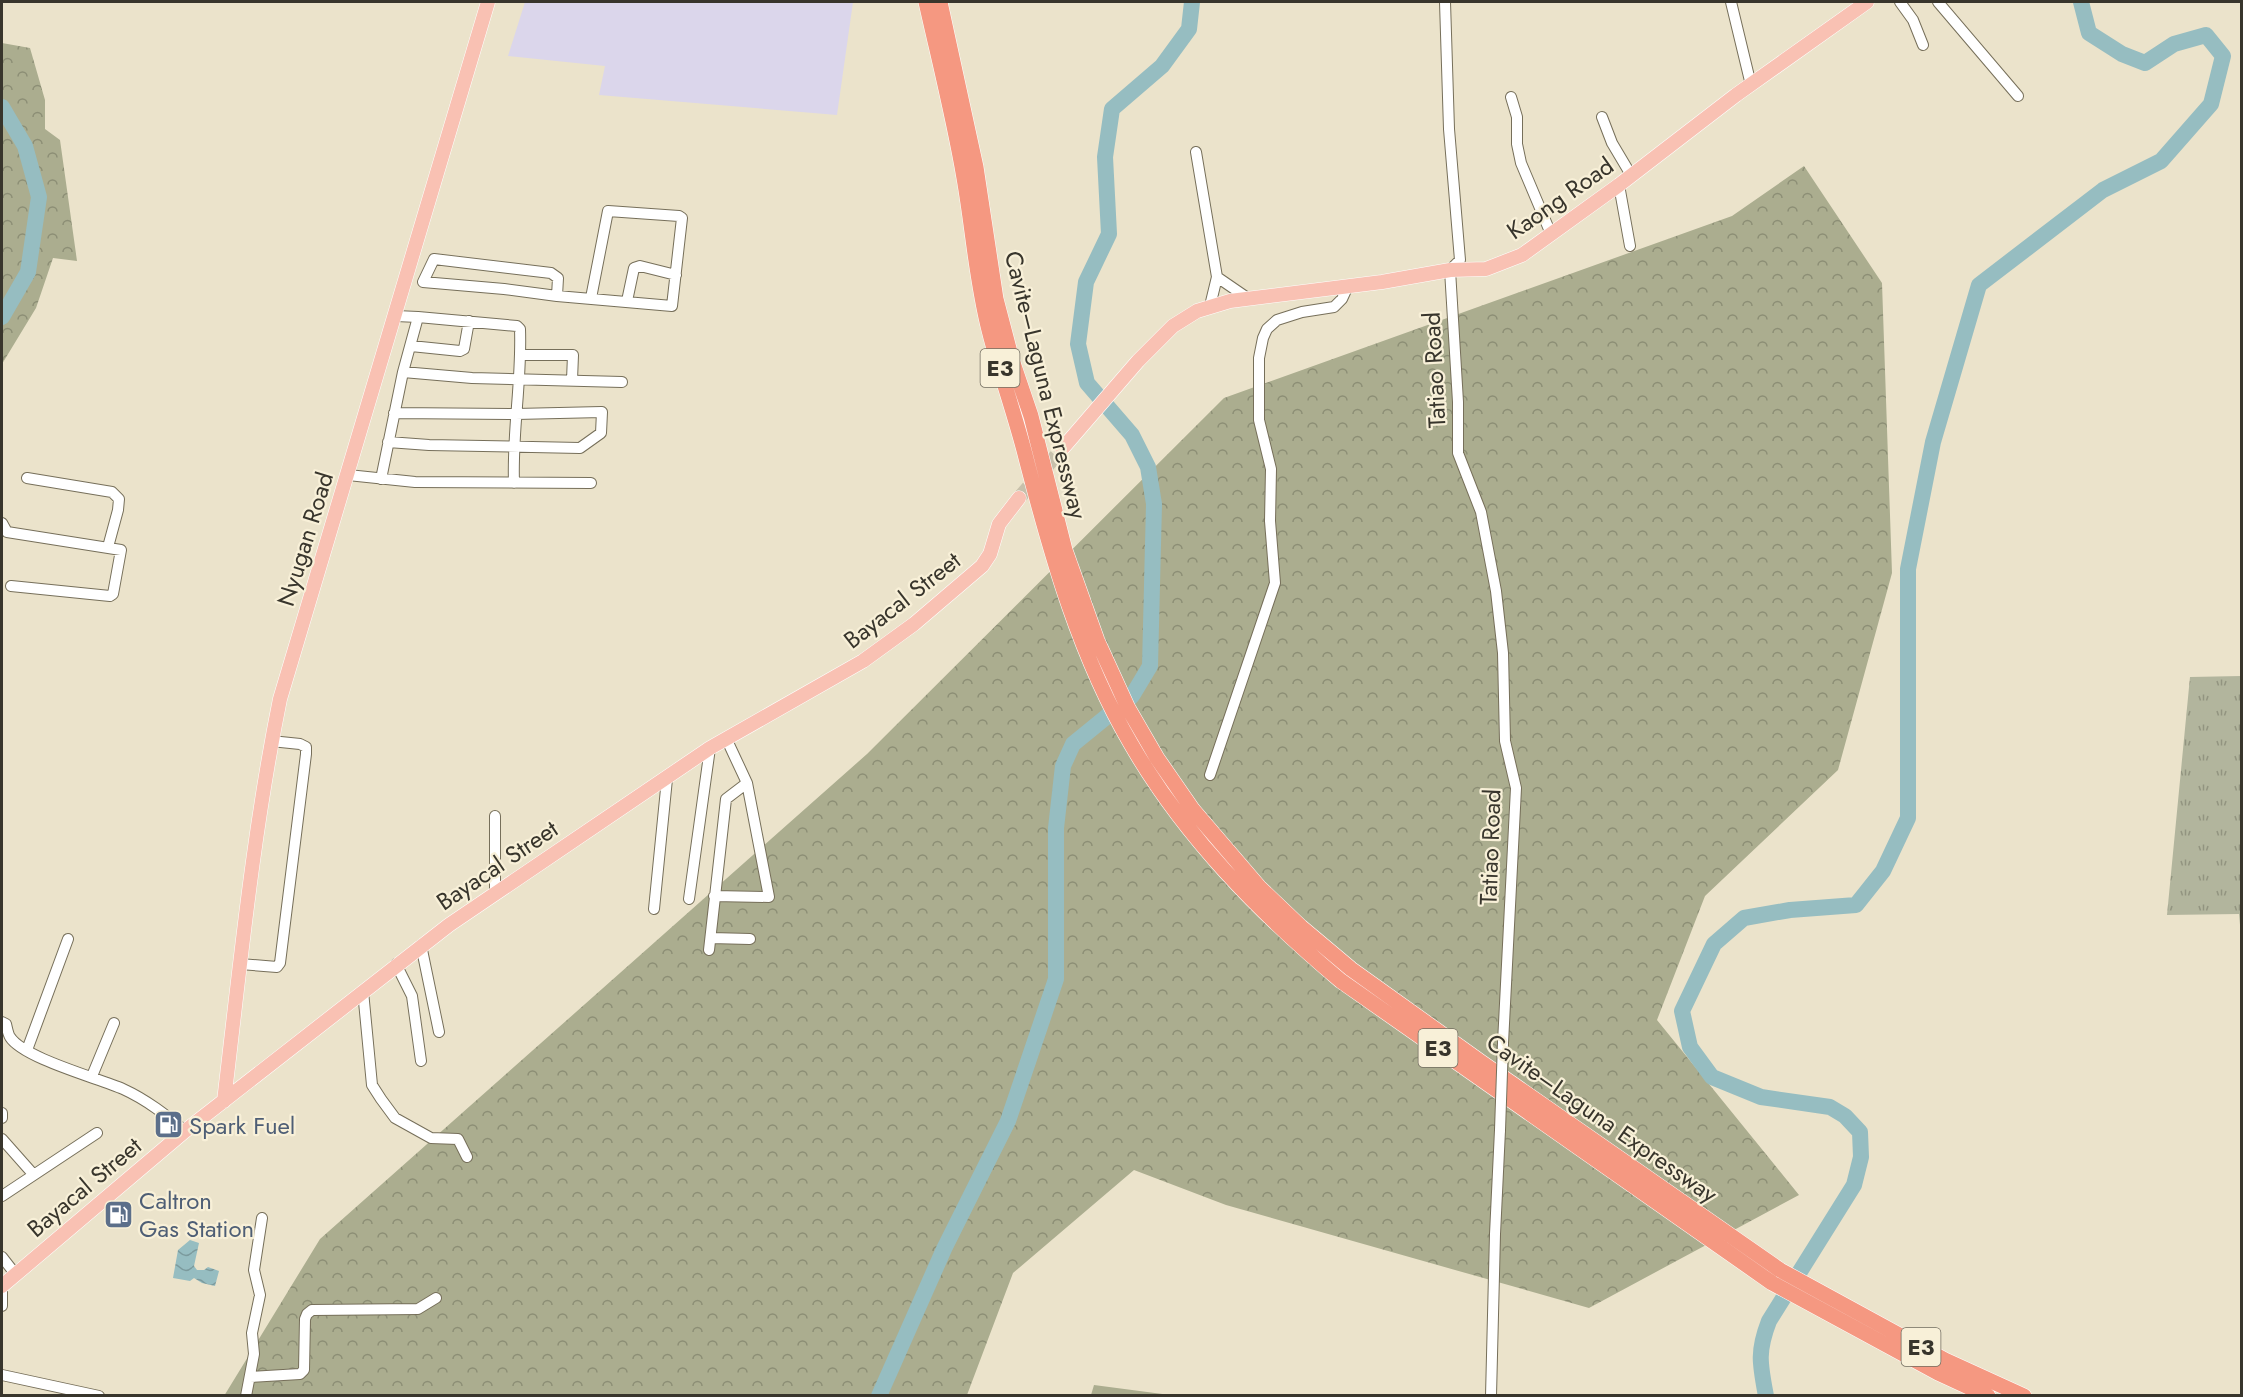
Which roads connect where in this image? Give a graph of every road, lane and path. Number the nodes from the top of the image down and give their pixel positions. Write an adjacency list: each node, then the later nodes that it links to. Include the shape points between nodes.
1 (488, 2): 22 (main road, Nyugan Road)
2 (926, 2): 56 (highway, Cavite–Laguna Expressway / E3, via 965,180 989,330 1048,543 1087,652 1116,717)
3 (940, 2): 56 (highway, Cavite–Laguna Expressway / E3, via 976,167 996,299 1012,360 1065,549 1096,640)
4 (1445, 2): 19 (street, via 1449,129 1460,260)
5 (1731, 2): 10 (street)
6 (1867, 2): 10 (main road, Kaong Road)
7 (1900, 2): 9 (street)
8 (1938, 2): 11 (street)
9 (1923, 45)
10 (1751, 85): 15 (main road, Kaong Road)
11 (2018, 96)
12 (1511, 97): 17 (street, via 1521,164)
13 (1602, 117): 15 (street)
14 (1196, 152): 21 (street)
15 (1631, 176): 16 (main road, Kaong Road)
16 (1619, 185): 17 (main road, Kaong Road); 18 (street)
17 (1551, 234): 19 (main road, Kaong Road, via 1522,255 1486,269)
18 (1630, 246)
19 (1450, 270): 24 (main road, Kaong Road); 97 (street, Tatiao Road, bridge, via 1458,453 1481,512 1496,591 1503,653 1505,741 1516,788)
20 (676, 275): 26 (street, via 682,218 608,211); 28 (street, via 672,306); 28 (street, via 634,268)
21 (1217, 277): 27 (street); 29 (street)
22 (406, 281): 23 (street); 30 (main road, Nyugan Road)
23 (423, 282): 25 (street); 25 (street, via 434,259 551,273 558,278)
24 (1348, 286): 27 (main road, Kaong Road); 57 (street, via 1334,307 1276,320 1263,338 1259,358 1259,420 1271,469 1275,583)
25 (557, 296): 26 (street)
26 (591, 298): 28 (street)
27 (1249, 299): 29 (main road, Kaong Road)
28 (627, 301)
29 (1210, 306): 43 (main road, Kaong Road, via 1173,326)
30 (396, 316): 31 (street); 44 (main road, Nyugan Road)
31 (418, 317): 32 (street); 33 (street)
32 (469, 321): 33 (street, via 464,349 460,351); 34 (street, via 517,326)
33 (411, 345): 35 (street)
34 (521, 355): 36 (street); 37 (street, via 573,355)
35 (402, 372): 36 (street); 39 (street)
36 (520, 379): 37 (street); 40 (street)
37 (572, 380): 38 (street)
38 (622, 382)
39 (394, 413): 40 (street); 41 (street)
40 (516, 414): 42 (street); 42 (street, via 602,412 601,432 580,448)
41 (388, 442): 42 (street); 46 (street)
42 (513, 448): 47 (street)
43 (1062, 449)
44 (348, 475): 46 (street); 54 (main road, Nyugan Road, via 280,699)
45 (27, 478): 51 (street, via 112,492 118,499 118,510)
46 (381, 479): 47 (street)
47 (514, 483): 48 (street)
48 (591, 483)
49 (1019, 498): 53 (main road, Bayacal Street, via 999,524 982,566 914,624 863,661)
50 (2, 523): 51 (street, via 7,532)
51 (108, 547): 52 (street, via 122,549 110,596)
52 (11, 586)
53 (726, 738): 55 (main road, Bayacal Street); 59 (street)
54 (272, 741): 70 (main road, Nyugan Road); 70 (street, via 306,747 280,963 277,967)
55 (710, 748): 58 (main road, Bayacal Street); 63 (street)
56 (1151, 763): 91 (highway, Cavite–Laguna Expressway / E3, via 1259,887 1351,969 1776,1276)
57 (1210, 775)
58 (667, 779): 61 (main road, Bayacal Street); 64 (street)
59 (747, 783): 62 (street, via 726,799); 62 (street, via 769,897)
60 (495, 816): 61 (street)
61 (495, 893): 68 (main road, Bayacal Street)
62 (714, 896): 65 (street)
63 (689, 899)
64 (654, 909)
65 (711, 938): 67 (street); 69 (street)
66 (68, 939): 76 (street)
67 (750, 939)
68 (421, 945): 71 (main road, Bayacal Street); 75 (street)
69 (709, 950)
70 (240, 964): 79 (main road, Nyugan Road)
71 (396, 964): 72 (main road, Bayacal Street); 77 (street, via 412,996)
72 (363, 991): 79 (main road, Bayacal Street); 83 (street, via 372,1085 395,1118 431,1138 458,1139)
73 (2, 1022): 76 (street, via 10,1038)
74 (114, 1023): 78 (street)
75 (439, 1032)
76 (27, 1050): 78 (street, via 41,1059)
77 (421, 1061)
78 (92, 1076): 80 (street, via 151,1104)
79 (224, 1101): 80 (main road, Bayacal Street)
80 (185, 1131): 88 (main road, Bayacal Street)
81 (97, 1133): 84 (street)
82 (2, 1139): 84 (street)
83 (467, 1156)
84 (33, 1174): 85 (street)
85 (2, 1196)
86 (262, 1218): 94 (street, via 254,1270 260,1296 253,1326 255,1347)
87 (2, 1257): 88 (street)
88 (15, 1275): 89 (main road, Bayacal Street)
89 (2, 1286): 92 (street)
90 (436, 1298): 94 (street, via 418,1309 312,1310 305,1319 304,1370 300,1374)
91 (1817, 1300): 98 (highway, Cavite–Laguna Expressway / E3, via 1938,1373); 99 (highway, Cavite–Laguna Expressway / E3)
92 (2, 1306)
93 (2, 1375): 95 (street)
94 (250, 1377): 96 (street)
95 (99, 1395)
96 (246, 1395)
97 (1491, 1395)
98 (1988, 1395)
99 (2024, 1395)

